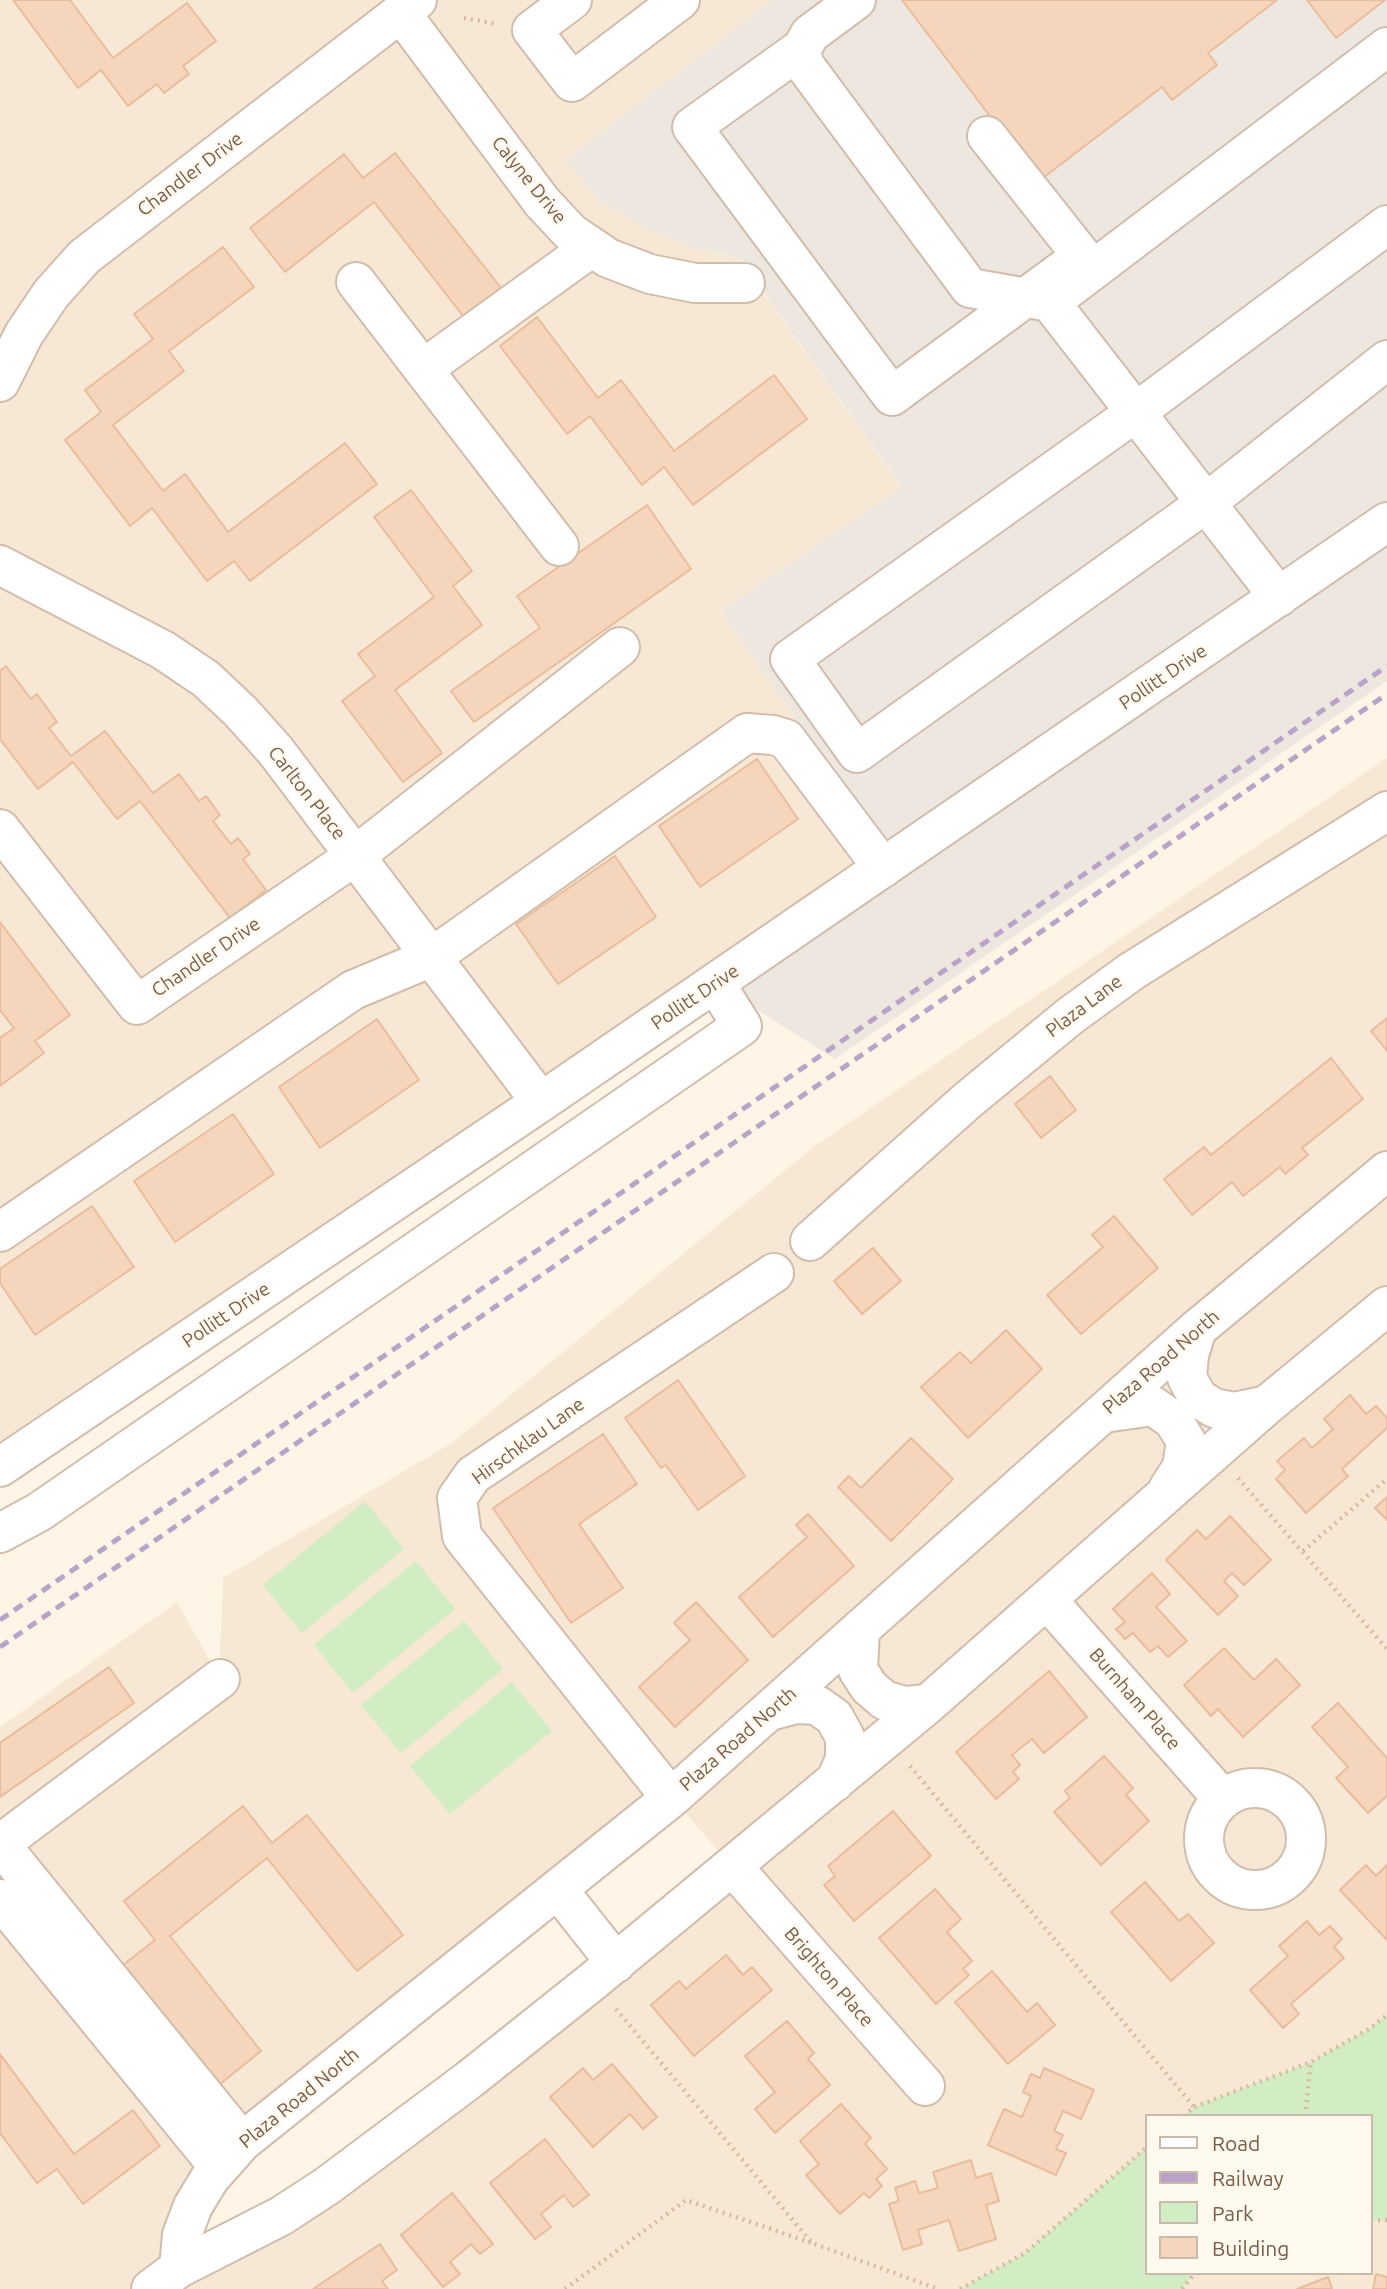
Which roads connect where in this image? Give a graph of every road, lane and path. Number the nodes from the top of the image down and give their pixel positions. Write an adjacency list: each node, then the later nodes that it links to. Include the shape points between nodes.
1 (572, 0): 2 (street, via 532,30 572,82)
2 (680, 0)
3 (856, 0): 6 (street, via 810,34)
4 (409, 6): 9 (street, Calyne Drive, via 542,202 571,233); 15 (street, Chandler Drive, via 84,257 24,334)
5 (1387, 47): 12 (street)
6 (802, 48): 12 (street, via 803,63 970,288); 12 (street, via 692,127 892,396)
7 (987, 136): 12 (street, via 1082,256)
8 (1387, 225): 16 (street)
9 (592, 247): 11 (street, Calyne Drive, via 650,274 695,283); 14 (street)
10 (356, 282): 14 (street)
11 (745, 283)
12 (1038, 300): 16 (street)
13 (1387, 360): 17 (street)
14 (423, 369): 19 (street)
15 (0, 382)
16 (1136, 412): 17 (street); 17 (street, via 790,659 857,753)
17 (1206, 503): 21 (street)
18 (1387, 522): 21 (street, Pollitt Drive)
19 (559, 546)
20 (0, 565): 25 (street, Carlton Place, via 120,625 206,678 275,750)
21 (1279, 597): 26 (street, Pollitt Drive)
22 (620, 647): 25 (street)
23 (1387, 811): 32 (street, Plaza Lane, via 1132,971 1070,1016)
24 (0, 830): 25 (street, Chandler Drive, via 137,1005)
25 (355, 856): 27 (street, Carlton Place)
26 (883, 868): 27 (street, via 786,739 747,733); 28 (street, Pollitt Drive)
27 (432, 957): 29 (street, Carlton Place); 31 (street, via 353,990)
28 (715, 984): 29 (street, Pollitt Drive); 42 (street, via 742,1026 39,1512)
29 (541, 1102): 39 (street, Pollitt Drive)
30 (1387, 1171): 35 (street, Plaza Road North)
31 (0, 1232)
32 (810, 1241)
33 (774, 1273): 52 (street, Hirschklau Lane, via 473,1475 457,1498 462,1536)
34 (1380, 1324): 36 (street, Plaza Road North)
35 (1197, 1329): 36 (street, via 1187,1378 1198,1398 1213,1409 1234,1412); 37 (street, Plaza Road North)
36 (1267, 1405): 38 (street, Plaza Road North)
37 (1104, 1413): 41 (street, via 1153,1406 1173,1420 1186,1441 1182,1467); 45 (street, Plaza Road North)
38 (1215, 1450): 41 (street, Plaza Road North); 43 (path)
39 (0, 1467)
40 (1387, 1479): 43 (path)
41 (1166, 1494): 44 (street, Plaza Road North)
42 (0, 1533)
43 (1303, 1552): 46 (path)
44 (1047, 1600): 48 (street, Plaza Road North); 53 (street, Burnham Place)
45 (860, 1629): 48 (street, via 858,1670 869,1687 884,1700 904,1706); 49 (street, Plaza Road North)
46 (1387, 1649)
47 (219, 1679): 54 (street)
48 (928, 1704): 50 (street, Plaza Road North)
49 (770, 1711): 51 (street, via 796,1704 817,1705 834,1717 845,1737 845,1759); 52 (street, Plaza Road North)
50 (887, 1739): 51 (street, Plaza Road North); 62 (path)
51 (835, 1782): 55 (street, Plaza Road North)
52 (671, 1798): 56 (street, Plaza Road North)
53 (1222, 1798)
54 (0, 1844): 66 (street)
55 (733, 1867): 58 (street, Plaza Road North); 61 (street, Brighton Place)
56 (559, 1891): 58 (street); 66 (street, Plaza Road North)
57 (0, 1899): 66 (street)
58 (604, 1972): 67 (path); 69 (street, Plaza Road North, via 327,2186)
59 (1387, 2015): 60 (path)
60 (1311, 2062): 62 (path); 64 (path)
61 (925, 2086)
62 (1194, 2107): 63 (path)
63 (1186, 2114)
64 (1305, 2114)
65 (1146, 2148): 72 (path, via 1025,2253)
66 (231, 2155): 69 (street, Plaza Road North, via 193,2206 182,2235)
67 (812, 2243): 70 (path, via 685,2200); 71 (path)
68 (1193, 2275): 73 (path)
69 (175, 2282)
70 (565, 2289)
71 (938, 2289)
72 (960, 2289)
73 (1182, 2289)

